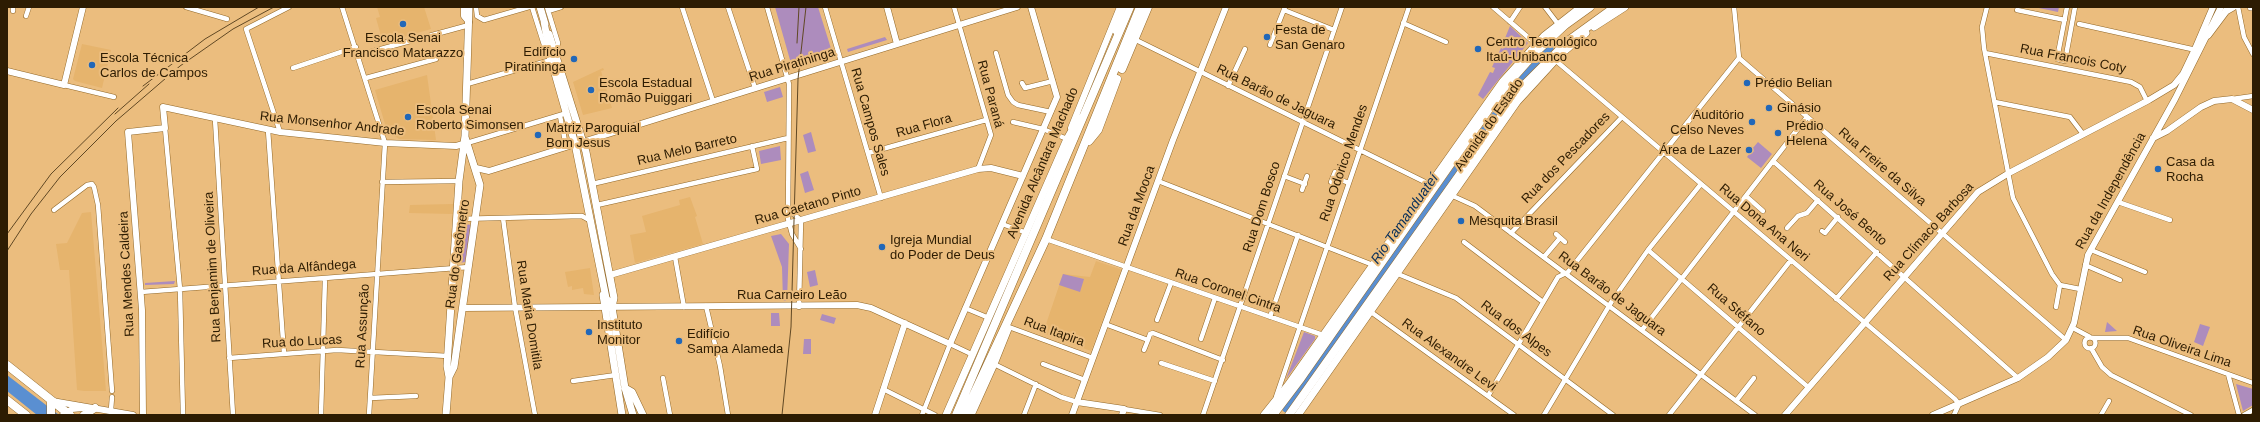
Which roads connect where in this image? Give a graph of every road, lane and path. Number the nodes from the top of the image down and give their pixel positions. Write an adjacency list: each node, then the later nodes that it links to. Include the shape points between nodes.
1 (28, 7): 47 (street)
2 (83, 7): 85 (street)
3 (186, 7): 48 (street)
4 (289, 7): 111 (street, via 246,30)
5 (342, 7): 65 (street)
6 (464, 7): 51 (street, Rua do Gasômetro, via 464,16)
7 (469, 7): 51 (main road)
8 (530, 7): 42 (street, via 484,20 477,16); 68 (street, via 545,48)
9 (561, 7): 43 (street)
10 (682, 7): 94 (street)
11 (728, 7): 88 (street)
12 (767, 7): 81 (street)
13 (825, 7): 77 (street, Rua Campos Sales)
14 (887, 7): 62 (street)
15 (954, 7): 53 (street, Rua Paraná)
16 (1017, 7): 53 (street, Rua Piratininga)
17 (1031, 7): 83 (street)
18 (1120, 7): 114 (street, Avenida Alcântara Machado)
19 (1125, 7): 114 (main road, via 1084,108)
20 (1130, 7): 126 (highway, Avenida Alcântara Machado)
21 (1140, 7): 118 (highway)
22 (1148, 7): 60 (highway)
23 (1226, 7): 80 (street, Rua da Mooca)
24 (1342, 7): 56 (street, Rua Dom Bosco)
25 (1409, 7): 52 (street, Rua Odorico Mendes)
26 (1493, 7): 50 (street)
27 (1520, 7): 50 (street)
28 (1545, 7): 54 (street)
29 (1581, 7): 54 (main road, Avenida do Estado)
30 (1590, 7): 317 (highway, Avenida do Estado, via 1565,25 1536,52 1503,89)
31 (1615, 7): 318 (highway, Avenida do Estado, via 1568,41 1521,88)
32 (1625, 7): 76 (main road, Avenida do Estado, via 1584,34)
33 (1734, 7): 73 (street)
34 (1988, 7): 70 (street, via 1982,27)
35 (2067, 7): 45 (street)
36 (2075, 7): 46 (street)
37 (2214, 7): 67 (street, Rua da Independência)
38 (2221, 7): 59 (street, Rua da Independência)
39 (2233, 7): 59 (main road, via 2226,11)
40 (2238, 7): 71 (street, via 2244,37)
41 (1284, 8): 56 (street); 64 (street)
42 (476, 9)
43 (544, 9): 68 (main road, via 544,21); 68 (street, via 558,43)
44 (2017, 10): 49 (street)
45 (2066, 14): 46 (street); 49 (street)
46 (2074, 15): 58 (street)
47 (26, 16)
48 (227, 18)
49 (2065, 20): 57 (street)
50 (1510, 22): 63 (street)
51 (469, 23): 72 (street); 86 (main road, Rua do Gasômetro)
52 (1403, 23): 61 (street); 123 (street, Rua Odorico Mendes)
53 (959, 24): 62 (street, Rua Piratininga); 103 (street, Rua Paraná)
54 (1558, 24): 63 (main road, Avenida do Estado)
55 (2079, 24): 67 (street)
56 (1334, 30): 106 (street, Rua Dom Bosco)
57 (2063, 30): 58 (street); 58 (street, via 2057,59 2065,61)
58 (2071, 32)
59 (2208, 35): 67 (street, Rua da Independência)
60 (1134, 39): 80 (street, Rua Barão de Jaguara); 118 (highway, via 1098,130)
61 (1446, 42)
62 (897, 44): 77 (street, Rua Piratininga)
63 (1536, 44): 142 (main road, Avenida do Estado, via 1503,81)
64 (1270, 45)
65 (356, 47): 72 (street); 78 (street)
66 (1244, 50): 87 (street)
67 (2198, 50): 89 (street, Rua da Independência); 93 (street, Rua da Independência)
68 (553, 52): 75 (main road); 117 (main road)
69 (996, 53): 98 (street, via 1008,95 1013,102)
70 (1985, 53): 95 (street, Rua Francois Coty, via 2131,82 2140,87); 96 (street)
71 (2253, 54)
72 (359, 55): 82 (street)
73 (1739, 58): 101 (street, Rua Freire da Silva); 124 (street)
74 (436, 59): 82 (street)
75 (551, 60): 86 (street); 99 (main road)
76 (1555, 60): 100 (street, Rua Dona Ana Neri); 145 (main road, Avenida do Estado, via 1517,102)
77 (841, 61): 81 (street, Rua Piratininga); 125 (street, Rua Campos Sales)
78 (293, 68)
79 (7, 71): 85 (street)
80 (1200, 72): 87 (street, Rua Barão de Jaguara); 137 (street, Rua da Mooca)
81 (788, 77): 88 (street, Rua Piratininga); 113 (street)
82 (366, 78): 119 (street)
83 (1053, 81): 84 (street, via 1025,88); 98 (street, via 1057,97)
84 (1022, 83)
85 (64, 84): 91 (street)
86 (466, 84): 116 (main road, Rua do Gasômetro)
87 (1228, 86): 106 (street, Rua Barão de Jaguara)
88 (754, 88): 94 (street, Rua Piratininga)
89 (2170, 89): 93 (street); 95 (street, Rua Clímaco Barbosa)
90 (2253, 96): 92 (street)
91 (114, 97)
92 (2232, 99): 97 (street); 107 (street, via 2207,103)
93 (2175, 100): 105 (street, Rua da Independência)
94 (713, 101): 117 (street, Rua Piratininga)
95 (2147, 101): 112 (street, Rua Clímaco Barbosa)
96 (1995, 102): 112 (street, via 2070,117); 130 (street)
97 (2253, 110)
98 (1051, 112): 109 (street)
99 (564, 114): 116 (street, Rua Monsenhor Andrade); 120 (main road); 122 (street)
100 (1622, 117): 124 (street, Rua Dona Ana Neri); 169 (street, Rua dos Pescadores)
101 (1807, 117): 127 (street); 170 (street, Rua Freire da Silva)
102 (215, 118): 108 (street, Rua Monsenhor Andrade, via 163,107); 110 (street, Rua Monsenhor Andrade); 200 (street, Rua Benjamim de Oliveira)
103 (986, 120): 125 (street, Rua Flora); 129 (street, Rua Paraná, via 991,135)
104 (1013, 121): 109 (street)
105 (2162, 121): 107 (street); 115 (street, Rua da Independência)
106 (1302, 122): 123 (street, Rua Barão de Jaguara); 133 (street, Rua Dom Bosco)
107 (2174, 125): 115 (street)
108 (165, 128): 202 (street); 204 (street, Rua Mendes Caldeira, via 128,132)
109 (1043, 129): 114 (street); 132 (street)
110 (268, 130): 111 (street, Rua Monsenhor Andrade); 198 (street)
111 (280, 132): 119 (street, Rua Monsenhor Andrade)
112 (2083, 134): 130 (street, Rua Clímaco Barbosa)
113 (788, 138): 121 (street, Rua Melo Barreto); 153 (street)
114 (1068, 138): 168 (main road, Avenida Alcântara Machado)
115 (2153, 138): 149 (street, Rua da Independência)
116 (465, 141): 119 (street, Rua Monsenhor Andrade); 128 (main road, Rua do Gasômetro); 136 (main road, Rua do Gasômetro)
117 (583, 141): 120 (street, Rua Piratininga); 140 (main road)
118 (1087, 142): 131 (highway)
119 (385, 143): 138 (street, Rua Assunção)
120 (574, 144): 122 (street, Rua Piratininga); 150 (main road)
121 (752, 146): 140 (street, Rua Melo Barreto); 151 (street, via 756,169)
122 (564, 148): 128 (street, Rua Piratininga, via 489,171)
123 (1360, 150): 139 (street, Rua Odorico Mendes); 142 (street, Rua Barão de Jaguara)
124 (1663, 152): 143 (street, Rua Dona Ana Neri); 189 (street)
125 (868, 153): 147 (street, Rua Campos Sales)
126 (1068, 156): 131 (highway); 310 (highway, Avenida Alcântara Machado)
127 (1773, 161): 146 (street); 148 (street, Rua José Bento)
128 (476, 168): 159 (main road, Rua do Gasômetro, via 480,185)
129 (978, 169): 132 (street, Rua Caetano Pinto, via 991,168); 147 (street, Rua Caetano Pinto)
130 (2009, 173): 170 (street, Rua Clímaco Barbosa, via 1978,192); 201 (street, via 2017,208)
131 (1073, 174): 172 (highway)
132 (1023, 176): 164 (street)
133 (1284, 176): 141 (street); 165 (street, Rua Dom Bosco)
134 (1307, 176): 141 (street)
135 (1333, 177): 139 (street)
136 (459, 181): 138 (street); 158 (main road, Rua do Gasômetro)
137 (1158, 181): 165 (street); 186 (street, Rua da Mooca)
138 (382, 182): 190 (street, Rua Assunção)
139 (1349, 183): 175 (street, Rua Odorico Mendes)
140 (592, 184): 151 (main road)
141 (1305, 184): 144 (street)
142 (1429, 184): 183 (main road, Avenida do Estado)
143 (1700, 184): 155 (street, Rua Dona Ana Neri); 177 (street)
144 (1302, 190)
145 (1453, 196): 169 (street, Rua Barão de Jaguara, via 1475,206); 191 (main road, Avenida do Estado)
146 (1746, 196): 154 (street); 155 (street)
147 (880, 198): 160 (street, Rua Caetano Pinto)
148 (1818, 200): 156 (street, Rua José Bento); 166 (street)
149 (2118, 202): 161 (street); 178 (street, Rua da Independência)
150 (588, 205): 151 (main road); 162 (main road)
151 (597, 205): 192 (main road)
152 (54, 210): 270 (street, via 87,185 92,184 94,187)
153 (788, 210): 160 (street); 163 (street)
154 (1763, 211)
155 (1734, 213): 182 (street, Rua Dona Ana Neri); 196 (street)
156 (1838, 217): 167 (street, via 1825,233); 179 (street, Rua José Bento)
157 (503, 218): 159 (street); 162 (street, via 582,216); 212 (street, Rua Maria Domitila)
158 (457, 219): 159 (street); 187 (main road, Rua do Gasômetro)
159 (476, 219): 185 (main road, Rua do Gasômetro)
160 (801, 220): 163 (street, Rua Caetano Pinto); 176 (street)
161 (2170, 220)
162 (591, 221): 195 (main road)
163 (788, 224): 176 (street); 180 (street, Rua Caetano Pinto)
164 (1002, 224): 168 (street); 218 (street)
165 (1268, 224): 171 (street); 215 (street, Rua Dom Bosco)
166 (1787, 228)
167 (1822, 231)
168 (1027, 232): 221 (main road, Avenida Alcântara Machado)
169 (1511, 233): 181 (street, Rua Barão de Jaguara)
170 (1941, 233): 193 (street, Rua Clímaco Barbosa); 236 (street, Rua Freire da Silva)
171 (1298, 235): 175 (street); 220 (street)
172 (1046, 239): 186 (street, Rua Coronel Cintra); 207 (highway)
173 (1464, 242): 208 (street)
174 (1565, 242): 181 (street, via 1558,236)
175 (1327, 247): 183 (street); 227 (street, Rua Odorico Mendes)
176 (801, 249): 214 (street)
177 (1648, 250): 196 (street, Rua Stéfano); 211 (street)
178 (2091, 250): 184 (street, Rua da Independência); 188 (street)
179 (1877, 252): 193 (street, Rua José Bento); 206 (street)
180 (675, 257): 192 (street, Rua Caetano Pinto); 213 (street)
181 (1544, 258): 189 (street, Rua Barão de Jaguara)
182 (1791, 260): 206 (street, Rua Dona Ana Neri); 228 (street)
183 (1373, 265): 232 (main road, Avenida do Estado)
184 (2085, 265): 197 (street); 203 (street, Rua da Independência)
185 (469, 267): 187 (street, Rua da Alfândega); 217 (main road, Rua do Gasômetro)
186 (1126, 267): 199 (street, Rua Coronel Cintra); 225 (street, Rua da Mooca)
187 (455, 268): 190 (street, Rua da Alfândega); 246 (main road, Rua do Gasômetro)
188 (2145, 272)
189 (1565, 273): 208 (street, via 1558,277); 211 (street, Rua Barão de Jaguara)
190 (377, 274): 194 (street, Rua da Alfândega); 243 (street, Rua Assunção)
191 (1398, 274): 219 (main road, Avenida do Estado); 239 (street, Rua dos Alpes, via 1456,298)
192 (610, 275): 195 (main road, Rua Caetano Pinto); 209 (main road, via 614,298)
193 (1904, 276): 223 (street, Rua Clímaco Barbosa); 260 (street, Rua José Bento)
194 (325, 278): 198 (street, Rua da Alfândega); 242 (street)
195 (601, 278): 209 (main road); 209 (main road)
196 (1682, 278): 228 (street, Rua Stéfano); 230 (street)
197 (2120, 280)
198 (279, 281): 200 (street, Rua da Alfândega); 245 (street)
199 (1171, 283): 205 (street, Rua Coronel Cintra); 222 (street)
200 (226, 285): 202 (street, Rua da Alfândega); 247 (street, Rua Benjamim de Oliveira)
201 (2060, 285): 203 (street); 216 (street)
202 (180, 288): 204 (street, Rua da Alfândega); 295 (street)
203 (2080, 289): 229 (street, Rua da Independência)
204 (141, 292): 294 (street, Rua Mendes Caldeira)
205 (1215, 298): 215 (street, Rua Coronel Cintra); 233 (street)
206 (1836, 299): 223 (street, Rua Dona Ana Neri)
207 (1018, 302): 226 (main road); 310 (highway)
208 (1543, 302): 239 (street)
209 (608, 306): 212 (street, Rua Carneiro Leão); 213 (street, Rua Carneiro Leão); 255 (main road); 268 (main road)
210 (706, 306): 213 (street, Rua Carneiro Leão); 214 (street, Rua Carneiro Leão); 306 (street)
211 (1608, 306): 230 (street, Rua Barão de Jaguara); 262 (street)
212 (515, 307): 217 (street, Rua Carneiro Leão); 300 (street, Rua Maria Domitila)
213 (684, 307)
214 (799, 307): 224 (street, Rua Carneiro Leão, via 864,306)
215 (1241, 307): 220 (street, Rua Coronel Cintra); 249 (street, Rua Dom Bosco)
216 (2056, 307)
217 (463, 308): 257 (main road, Rua do Gasômetro, via 454,367)
218 (965, 308): 221 (street); 238 (street)
219 (1372, 312): 272 (street, Rua Alexandre Levi); 319 (main road, Avenida do Estado)
220 (1270, 317): 227 (street, Rua Coronel Cintra)
221 (990, 318): 310 (main road, Avenida Alcântara Machado)
222 (1157, 320)
223 (1864, 322): 267 (street, Rua Clímaco Barbosa); 282 (street, Rua Dona Ana Neri)
224 (905, 323): 238 (street, Rua Carneiro Leão); 269 (street)
225 (1105, 324): 235 (street); 248 (street, Rua da Mooca)
226 (1009, 327): 248 (street, Rua Itapira); 251 (main road)
227 (1300, 327): 232 (street, Rua Coronel Cintra); 281 (street, Rua Odorico Mendes)
228 (1738, 327): 256 (street); 267 (street, Rua Stéfano)
229 (2073, 328): 231 (street); 236 (street, Rua da Independência)
230 (1642, 330): 256 (street, Rua Barão de Jaguara)
231 (2080, 334): 234 (street); 237 (street)
232 (1323, 335): 281 (main road, Avenida do Estado)
233 (1201, 338)
234 (2093, 339): 237 (street); 240 (street); 254 (street, Rua Oliveira Lima, via 2128,338)
235 (1148, 340): 241 (street); 249 (street, via 1153,333)
236 (2066, 340): 260 (street, Rua da Independência, via 2052,354)
237 (2084, 342): 240 (street, via 2086,347)
238 (950, 344): 244 (street, Rua Carneiro Leão); 285 (street)
239 (1518, 344): 262 (street, Rua dos Alpes); 272 (street)
240 (2091, 348): 329 (street, via 2102,367 2111,375)
241 (1144, 350)
242 (323, 351): 243 (street, Rua do Lucas); 245 (street, Rua do Lucas); 297 (street)
243 (373, 352): 246 (street, Rua do Lucas); 274 (street, Rua Assunção)
244 (969, 353)
245 (284, 354): 247 (street, Rua do Lucas)
246 (448, 356): 257 (main road, Rua do Gasômetro)
247 (229, 358): 296 (street, Rua Benjamim de Oliveira)
248 (1093, 358): 261 (street, Rua da Mooca)
249 (1223, 360): 264 (street, Rua Dom Bosco)
250 (1161, 363): 264 (street)
251 (994, 364): 266 (street); 311 (main road)
252 (1043, 364): 261 (street)
253 (7, 366): 280 (highway)
254 (2228, 374): 265 (street, Rua Oliveira Lima); 330 (street)
255 (616, 375): 263 (street); 301 (main road)
256 (1701, 375): 277 (street, Rua Barão de Jaguara); 323 (street)
257 (449, 377): 299 (main road, Rua do Gasômetro)
258 (663, 378): 305 (street)
259 (1754, 378): 277 (street)
260 (2018, 378): 282 (street, Rua da Independência)
261 (1085, 380): 279 (street, Rua da Mooca)
262 (1566, 380): 321 (street); 322 (street, Rua dos Alpes)
263 (573, 381)
264 (1215, 381): 315 (street, Rua Dom Bosco)
265 (2253, 383)
266 (1036, 384): 279 (street); 312 (street)
267 (1808, 387): 325 (street, Rua Clímaco Barbosa)
268 (625, 388): 275 (main road); 304 (main road, via 632,392)
269 (883, 389): 285 (street); 307 (street)
270 (112, 391)
271 (416, 396): 274 (street)
272 (1488, 396): 320 (street, Rua Alexandre Levi)
273 (112, 397): 284 (street)
274 (370, 398): 298 (street, Rua Assunção)
275 (628, 398): 302 (main road); 303 (main road)
276 (7, 400): 290 (highway)
277 (1736, 401): 324 (street, Rua Barão de Jaguara)
278 (2109, 401): 328 (street)
279 (1077, 402): 287 (street); 313 (street, Rua da Mooca)
280 (51, 403): 283 (street); 288 (highway); 291 (highway)
281 (1274, 403): 316 (main road, Avenida do Estado)
282 (1959, 404): 326 (street, Rua da Independência); 327 (street)
283 (94, 408): 284 (street); 288 (street, via 77,409); 292 (highway)
284 (111, 410): 289 (street)
285 (924, 410): 308 (street); 309 (street)
286 (2253, 410): 331 (street)
287 (1123, 412): 314 (street)
288 (65, 414)
289 (122, 414): 293 (street)
290 (26, 415)
291 (52, 415)
292 (84, 415)
293 (133, 415)
294 (143, 415)
295 (183, 415)
296 (233, 415)
297 (320, 415)
298 (369, 415)
299 (446, 415)
300 (535, 415)
301 (622, 415)
302 (626, 415)
303 (633, 415)
304 (643, 415)
305 (670, 415)
306 (728, 415)
307 (875, 415)
308 (922, 415)
309 (935, 415)
310 (954, 415)
311 (971, 415)
312 (1024, 415)
313 (1072, 415)
314 (1160, 415)
315 (1203, 415)
316 (1264, 415)
317 (1273, 415)
318 (1289, 415)
319 (1298, 415)
320 (1514, 415)
321 (1544, 415)
322 (1613, 415)
323 (1669, 415)
324 (1755, 415)
325 (1785, 415)
326 (1933, 415)
327 (1954, 415)
328 (2101, 415)
329 (2191, 415)
330 (2239, 415)
331 (2244, 415)

